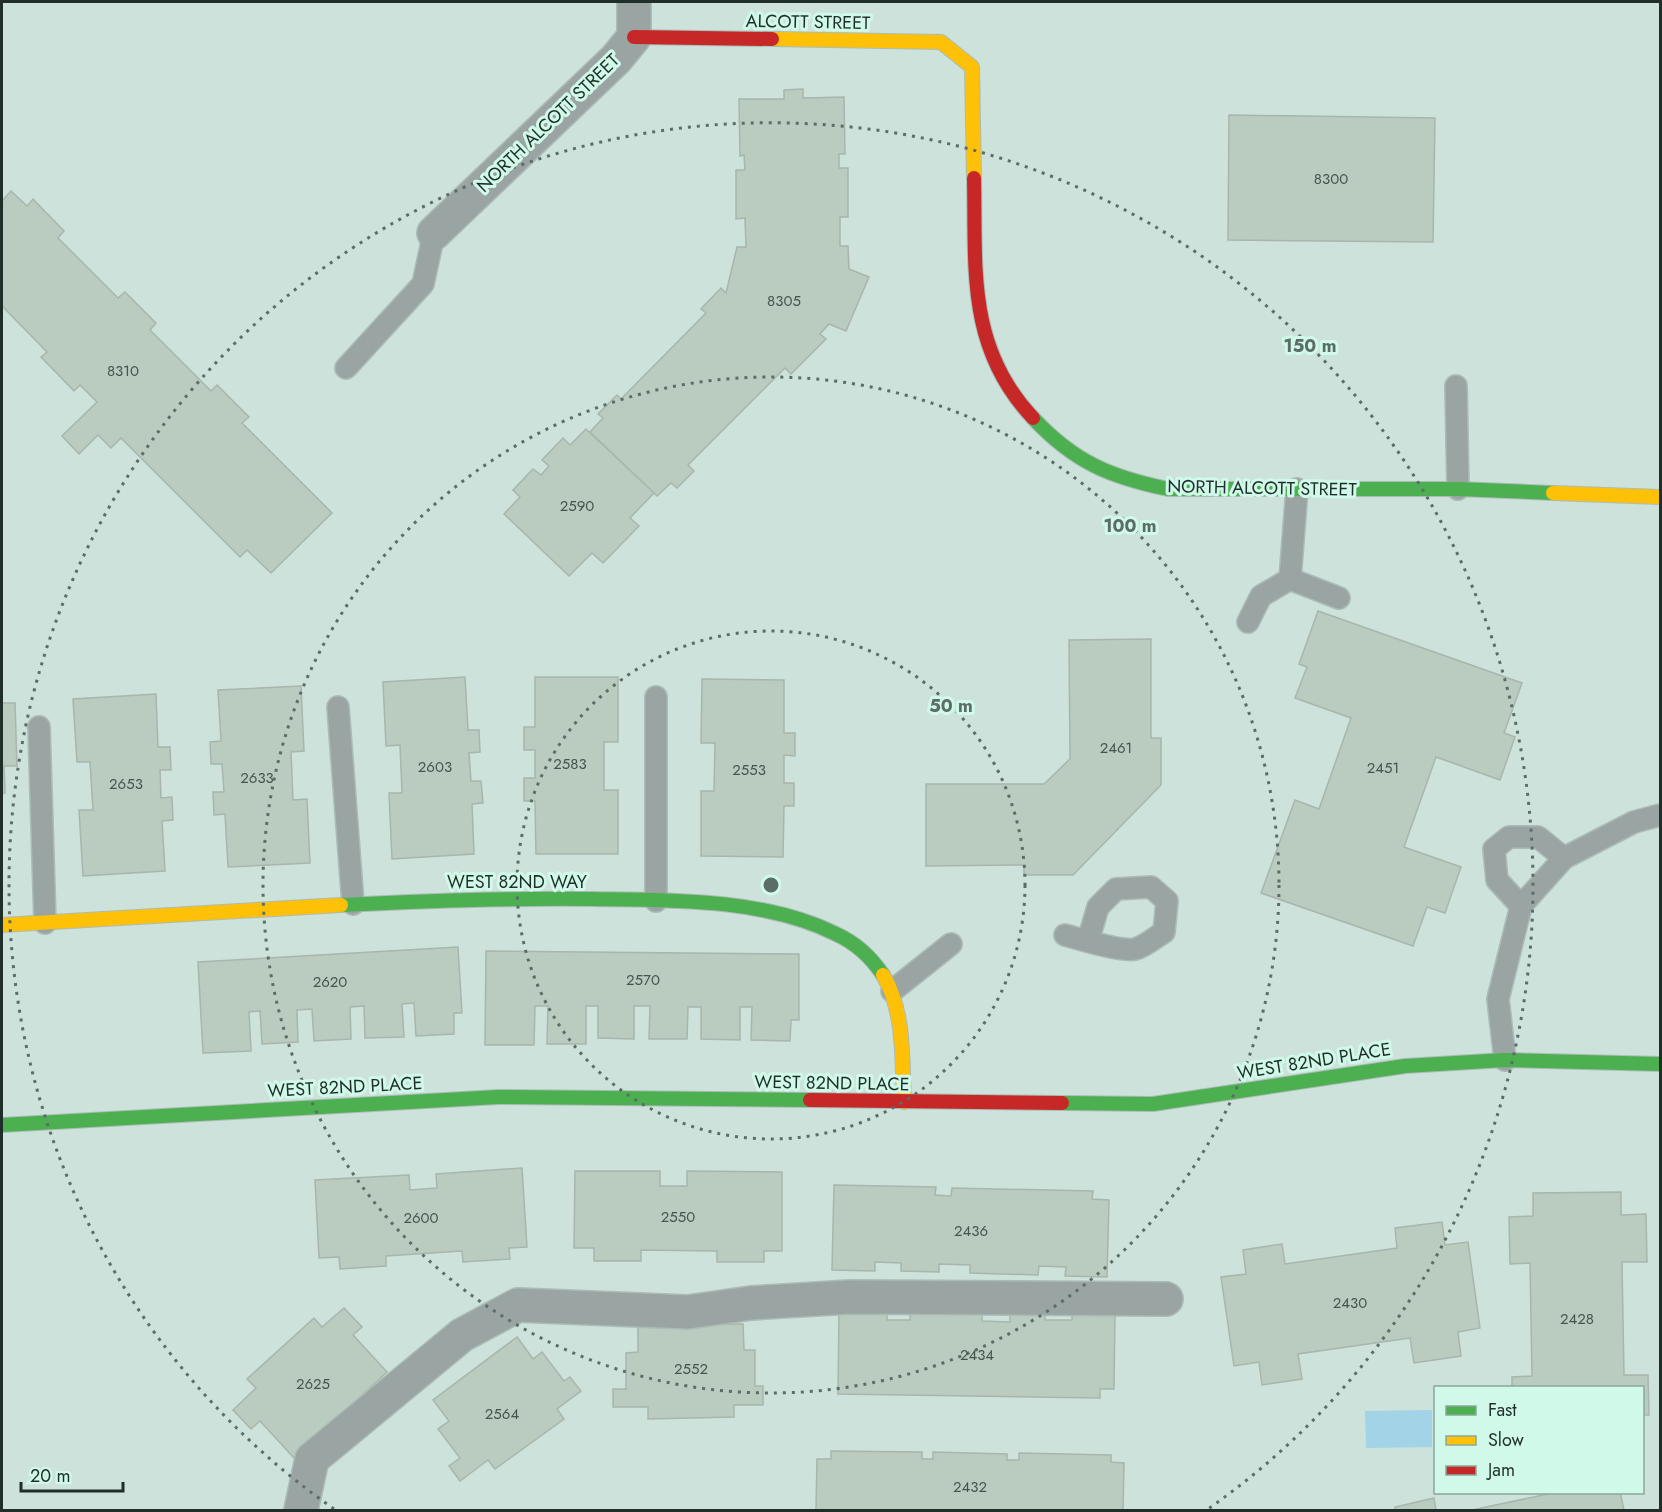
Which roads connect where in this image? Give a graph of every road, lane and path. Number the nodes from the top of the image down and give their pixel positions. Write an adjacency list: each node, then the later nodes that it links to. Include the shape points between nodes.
1 (634, 2): 2 (street, NORTH ALCOTT STREET)
2 (634, 37): 3 (street, ALCOTT STREET, via 941,42); 4 (street, NORTH ALCOTT STREET, via 616,59)
3 (972, 68): 7 (street, NORTH ALCOTT STREET, via 976,289 982,327 998,368 1024,409 1052,438 1085,462 1129,481 1168,489)
4 (434, 233): 5 (lane, via 423,284)
5 (346, 368)
6 (1456, 386): 8 (lane)
7 (1297, 489): 8 (street, NORTH ALCOTT STREET); 10 (lane)
8 (1458, 489): 9 (street, NORTH ALCOTT STREET)
9 (1660, 497)
10 (1290, 579): 11 (lane); 12 (lane, via 1262,596)
11 (1339, 598)
12 (1248, 622)
13 (656, 697): 18 (lane)
14 (338, 707): 19 (lane)
15 (39, 727): 21 (lane)
16 (1660, 815): 17 (lane, via 1634,822)
17 (1564, 858): 20 (lane); 20 (lane, via 1538,837 1509,837 1494,849 1497,880)
18 (656, 901): 19 (street, WEST 82ND WAY); 26 (street, WEST 82ND WAY, via 748,908 805,921 860,948)
19 (353, 904): 21 (street, WEST 82ND WAY)
20 (1521, 906): 27 (lane, via 1498,999)
21 (45, 923): 22 (street, WEST 82ND WAY)
22 (2, 925)
23 (1065, 934): 24 (lane)
24 (1088, 941)
25 (951, 944): 26 (lane)
26 (892, 991): 29 (street, WEST 82ND WAY)
27 (1504, 1060): 28 (street, WEST 82ND PLACE); 29 (street, WEST 82ND PLACE, via 1405,1066 1153,1104)
28 (1660, 1064)
29 (904, 1102): 30 (street, WEST 82ND PLACE, via 498,1097)
30 (2, 1125)
31 (1166, 1299): 32 (street, via 850,1297 751,1303 687,1312 518,1305 462,1335 312,1459)
32 (301, 1510)

